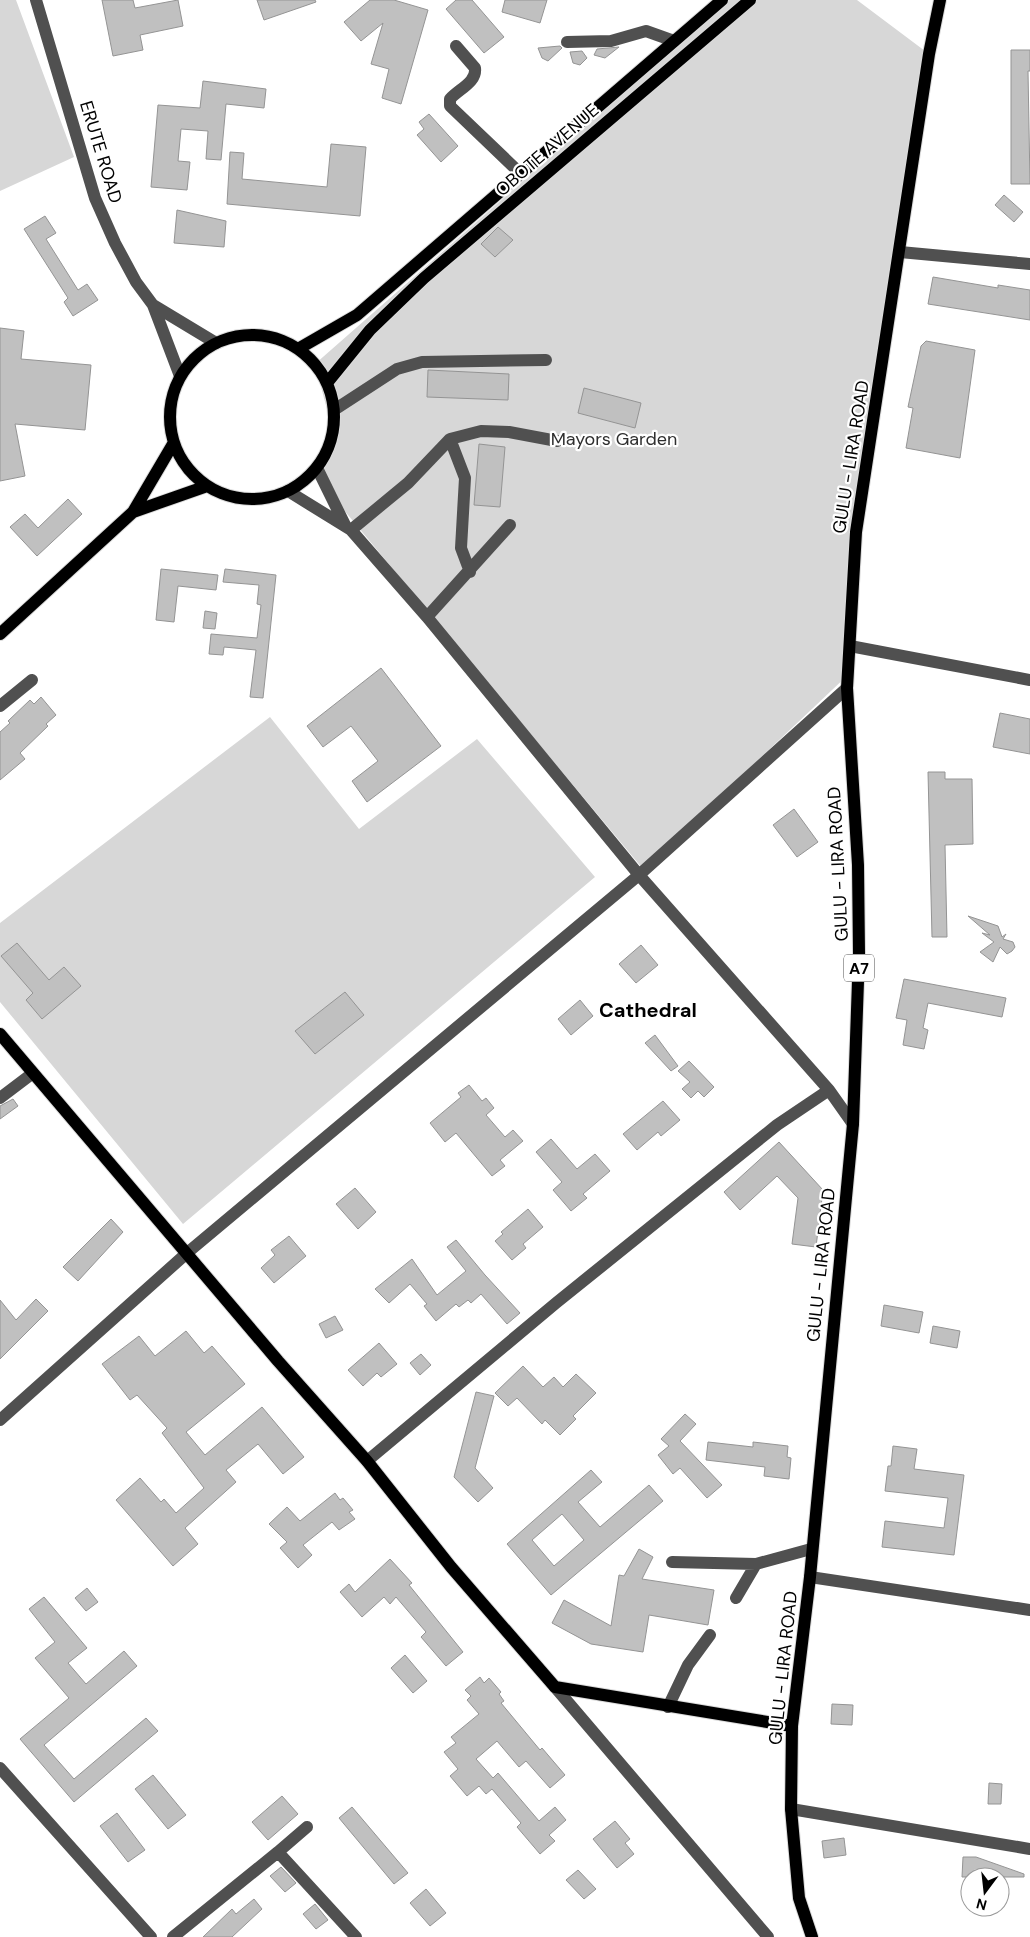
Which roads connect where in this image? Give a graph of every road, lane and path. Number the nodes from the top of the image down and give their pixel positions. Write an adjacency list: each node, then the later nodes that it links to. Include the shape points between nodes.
1 (36, 0): 11 (street, ERUTE ROAD, via 95,198 115,243)
2 (722, 0): 5 (main road, OBOTE AVENUE)
3 (750, 0): 16 (main road, OBOTE AVENUE, via 453,253 370,330)
4 (940, 0): 9 (main road, GULU - LIRA ROAD / A7)
5 (674, 41): 6 (street, via 646,31 612,42); 8 (main road, OBOTE AVENUE)
6 (567, 42)
7 (456, 46): 8 (street, via 476,72 450,99 452,109)
8 (520, 173): 13 (main road, OBOTE AVENUE, via 356,315)
9 (900, 252): 10 (street); 30 (main road, GULU - LIRA ROAD / A7, via 856,532)
10 (1030, 264)
11 (152, 305): 12 (street); 15 (street)
12 (216, 343): 13 (main road, via 236,336 258,335); 15 (main road, via 195,356)
13 (298, 349): 16 (main road, via 315,364)
14 (546, 360): 17 (street, via 408,365)
15 (180, 376): 20 (main road, via 171,398 169,421)
16 (327, 383): 17 (main road)
17 (334, 410): 21 (main road, via 331,437)
18 (450, 439): 19 (street, via 481,431 509,432); 26 (street, via 408,483); 27 (street, via 465,478 461,548)
19 (557, 441)
20 (174, 444): 22 (main road, via 187,468); 24 (main road)
21 (317, 468): 23 (main road); 26 (street)
22 (207, 486): 23 (main road, via 224,495 243,499 262,499); 24 (main road)
23 (288, 491): 26 (street)
24 (132, 512): 29 (main road)
25 (510, 525): 27 (street)
26 (348, 527): 28 (street)
27 (470, 572): 28 (street)
28 (427, 617): 35 (street)
29 (0, 634)
30 (850, 646): 32 (street); 33 (main road, GULU - LIRA ROAD / A7)
31 (32, 680): 34 (street)
32 (1030, 680)
33 (847, 688): 35 (street); 40 (main road, GULU - LIRA ROAD / A7, via 860,953)
34 (0, 706)
35 (639, 875): 38 (street); 41 (street)
36 (0, 1034): 37 (main road)
37 (33, 1073): 39 (street); 41 (main road)
38 (830, 1090): 40 (street); 43 (street, via 777,1124)
39 (0, 1098)
40 (853, 1124): 44 (main road, GULU - LIRA ROAD / A7)
41 (187, 1252): 42 (street); 43 (main road)
42 (0, 1420)
43 (367, 1462): 51 (main road, via 451,1567)
44 (811, 1549): 46 (street); 47 (main road, GULU - LIRA ROAD / A7)
45 (672, 1562): 46 (street)
46 (756, 1564): 48 (street)
47 (810, 1577): 49 (street); 53 (main road, GULU - LIRA ROAD / A7)
48 (736, 1598)
49 (1030, 1610)
50 (710, 1635): 52 (street, via 688,1665)
51 (555, 1687): 52 (main road); 62 (street)
52 (668, 1706): 53 (main road)
53 (792, 1726): 55 (main road, GULU - LIRA ROAD / A7)
54 (0, 1768): 59 (street)
55 (791, 1809): 57 (street); 63 (main road, GULU - LIRA ROAD / A7, via 799,1898)
56 (307, 1827): 58 (street)
57 (1030, 1849)
58 (278, 1852): 60 (street); 61 (street)
59 (151, 1937)
60 (173, 1937)
61 (356, 1937)
62 (768, 1937)
63 (812, 1937)

